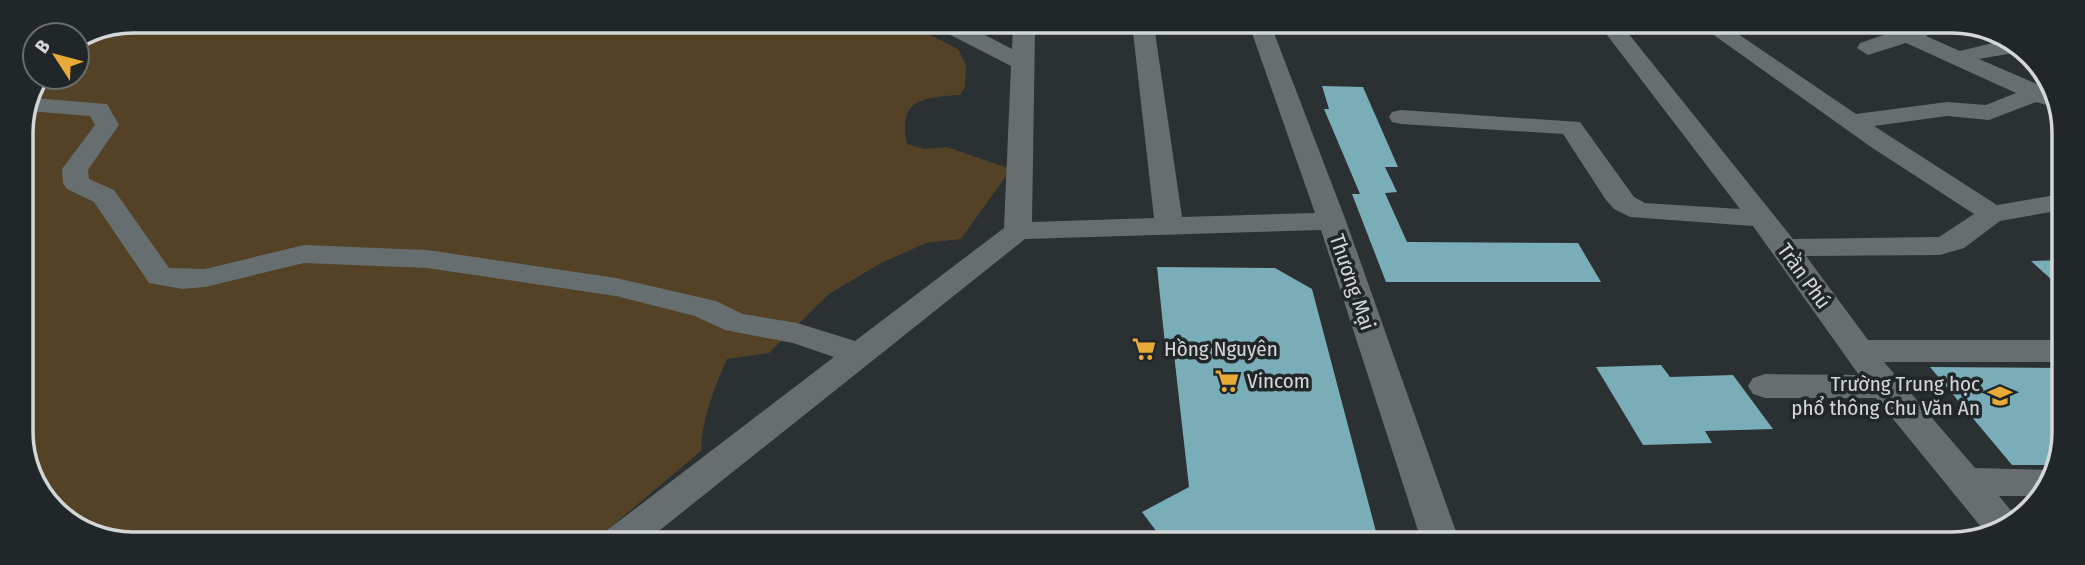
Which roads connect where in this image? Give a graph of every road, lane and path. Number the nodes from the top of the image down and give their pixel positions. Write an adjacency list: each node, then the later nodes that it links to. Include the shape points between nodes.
1 (964, 33): 12 (street)
2 (1024, 33): 12 (street)
3 (1144, 33): 22 (street)
4 (1263, 33): 21 (street, Thương Mại)
5 (1617, 33): 20 (street, Trần Phú)
6 (1722, 33): 17 (street)
7 (1915, 33): 8 (street)
8 (1908, 36): 10 (street); 11 (street)
9 (2001, 47): 11 (street)
10 (1868, 48)
11 (1960, 58): 13 (street)
12 (1023, 63): 23 (street)
13 (2044, 96)
14 (2045, 99): 17 (street, via 1989,113 1947,108)
15 (38, 105): 27 (street, via 98,109 107,125 75,169 76,183 104,196 159,276 205,278 304,254 427,259 616,287 705,308 736,323 797,333)
16 (1401, 117): 20 (street, via 1571,127 1624,203 1640,211)
17 (1851, 122): 19 (street)
18 (2052, 204): 19 (street)
19 (1992, 214): 24 (street, via 1954,242 1940,246)
20 (1760, 218): 24 (street, Trần Phú)
21 (1332, 222): 22 (street); 34 (street, Thương Mại)
22 (1169, 226): 23 (street)
23 (1018, 231): 27 (street)
24 (1785, 248): 25 (street, Trần Phú)
25 (1858, 351): 26 (street); 29 (street, Trần Phú)
26 (2052, 351)
27 (859, 354): 33 (street)
28 (1765, 386): 29 (street)
29 (1885, 387): 30 (street, Trần Phú)
30 (1968, 482): 31 (street); 32 (street, Trần Phú)
31 (2038, 482)
32 (1998, 520)
33 (632, 532)
34 (1437, 532)

